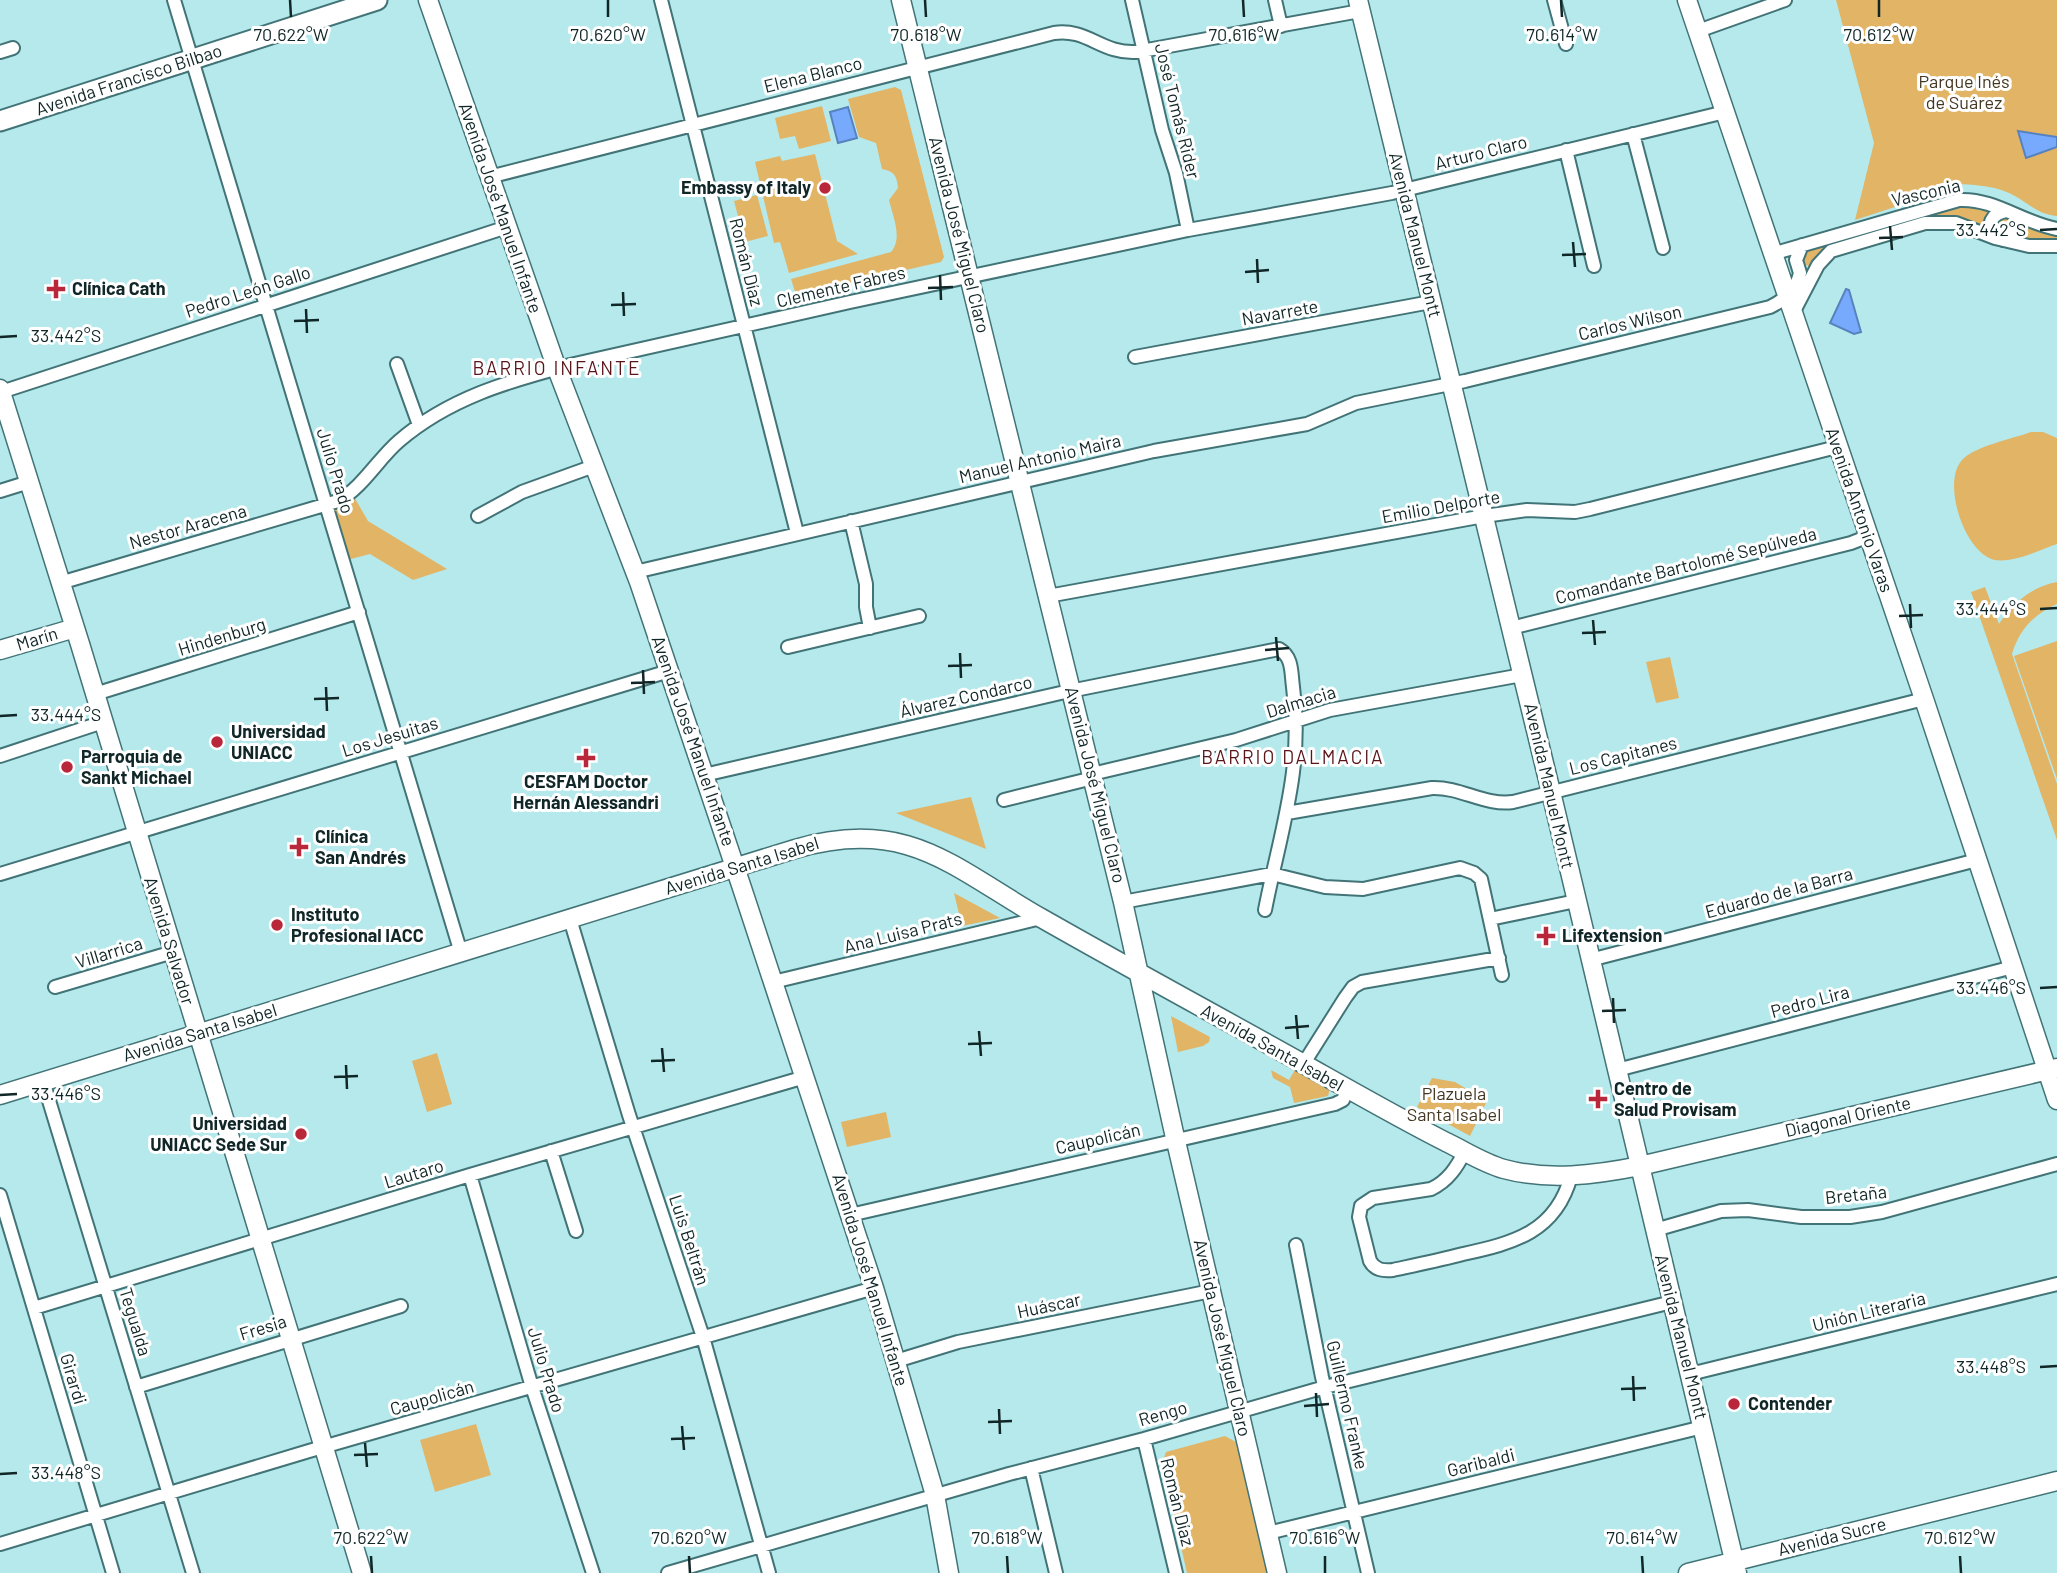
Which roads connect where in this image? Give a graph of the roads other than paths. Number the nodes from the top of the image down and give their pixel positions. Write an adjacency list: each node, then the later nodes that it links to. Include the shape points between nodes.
1 (174, 0): 16 (street, Julio Prado)
2 (377, 0): 16 (main road, Avenida Francisco Bilbao)
3 (428, 0): 23 (main road, Avenida José Manuel Infante)
4 (661, 0): 20 (street, Román Díaz)
5 (901, 0): 17 (main road, Avenida José Miguel Claro)
6 (1132, 0): 15 (street, José Tomás Rider)
7 (1275, 0): 12 (street)
8 (1554, 0): 14 (street)
9 (1687, 0): 13 (main road, Avenida Antonio Varas)
10 (1780, 1): 13 (street)
11 (1359, 5): 12 (street, Elena Blanco); 24 (main road, Avenida Manuel Montt)
12 (1281, 26): 15 (street, Elena Blanco)
13 (1698, 31): 18 (main road, Avenida Antonio Varas)
14 (1566, 44)
15 (1144, 51): 17 (street, Elena Blanco, via 1114,51 1078,34 1062,32); 28 (street, José Tomás Rider)
16 (192, 59): 19 (main road, Avenida Francisco Bilbao); 38 (street, Julio Prado)
17 (918, 67): 20 (street, Elena Blanco); 36 (main road, Avenida José Miguel Claro)
18 (1725, 111): 21 (street, Arturo Claro); 33 (main road, Avenida Antonio Varas)
19 (0, 121)
20 (692, 124): 23 (street, Elena Blanco); 40 (street, Román Díaz)
21 (1633, 134): 22 (street, Arturo Claro); 32 (street)
22 (1566, 150): 24 (street, Arturo Claro); 34 (street)
23 (489, 177): 26 (main road, Avenida José Manuel Infante)
24 (1404, 190): 28 (street, Clemente Fabres); 37 (main road, Avenida Manuel Montt)
25 (2010, 213): 27 (street, Vasconia); 29 (street, via 2017,225 2015,233); 29 (street, via 1991,219 1989,227); 30 (street, Vasconia, via 1978,200 1959,200)
26 (507, 227): 38 (street, Pedro León Gallo); 43 (main road, Avenida José Manuel Infante)
27 (2057, 229)
28 (1188, 230): 36 (street, Clemente Fabres)
29 (1999, 239): 31 (street, Vasconia, via 2040,248); 35 (street, Vasconia, via 1956,223 1925,223 1830,251)
30 (1802, 245): 33 (street, Vasconia); 35 (street, Vasconia, via 1796,260)
31 (2057, 246)
32 (1663, 248)
33 (1772, 254): 39 (main road, Avenida Antonio Varas)
34 (1594, 266)
35 (1806, 274): 39 (street, Vasconia)
36 (969, 276): 40 (street, Clemente Fabres); 49 (main road, Avenida José Miguel Claro)
37 (1432, 302): 41 (street, Navarrete); 44 (main road, Avenida Manuel Montt)
38 (266, 305): 45 (street, Pedro León Gallo); 52 (street, Julio Prado)
39 (1790, 305): 44 (street, Carlos Wilson); 47 (main road, Avenida Antonio Varas)
40 (744, 327): 43 (street, Clemente Fabres); 56 (street, Román Díaz)
41 (1135, 357)
42 (397, 364): 46 (street)
43 (557, 369): 46 (street, Clemente Fabres, via 482,391); 48 (main road, Avenida José Manuel Infante)
44 (1451, 384): 49 (street, Manuel Antonio Maira, via 1356,403 1307,424 1188,444); 54 (main road, Avenida Manuel Montt)
45 (0, 391): 50 (main road, Avenida Salvador)
46 (419, 425): 52 (street, Clemente Fabres, via 396,443 352,492)
47 (1838, 447): 54 (street, Emilio Delporte, via 1575,512 1527,510); 57 (main road, Avenida Antonio Varas)
48 (594, 466): 53 (street, via 522,492); 58 (main road, Avenida José Manuel Infante)
49 (1020, 481): 55 (street, Manuel Antonio Maira); 60 (main road, Avenida José Miguel Claro)
50 (29, 482): 51 (street); 59 (main road, Avenida Salvador)
51 (0, 491)
52 (326, 505): 59 (street, Nestor Aracena); 61 (street, Julio Prado)
53 (478, 516)
54 (1484, 516): 60 (street, Emilio Delporte); 65 (main road, Avenida Manuel Montt)
55 (850, 521): 56 (street, Manuel Antonio Maira); 64 (street, via 866,584)
56 (797, 533): 58 (street, Manuel Antonio Maira)
57 (1869, 536): 65 (street, Comandante Bartolomé Sepúlveda); 72 (main road, Avenida Antonio Varas)
58 (635, 572): 68 (main road, Avenida José Manuel Infante)
59 (60, 583): 63 (main road, Avenida Salvador)
60 (1048, 596): 70 (main road, Avenida José Miguel Claro)
61 (359, 612): 71 (street, Hindenburg); 75 (street, Julio Prado)
62 (919, 616): 64 (street)
63 (75, 628): 67 (main road, Marín); 71 (main road, Avenida Salvador)
64 (870, 628): 66 (street)
65 (1511, 628): 69 (main road, Avenida Manuel Montt)
66 (788, 646)
67 (0, 650)
68 (669, 671): 75 (street, Los Jesuitas); 77 (main road, Avenida José Manuel Infante)
69 (1522, 675): 73 (street, Dalmacia, via 1353,705); 79 (main road, Avenida Manuel Montt)
70 (1072, 691): 73 (street, Álvarez Condarco, via 1279,649 1290,662); 77 (street, Álvarez Condarco); 78 (main road, Avenida José Miguel Claro)
71 (95, 694): 74 (main road, Avenida Salvador)
72 (1924, 699): 79 (street, Los Capitanes); 83 (main road, Avenida Antonio Varas)
73 (1296, 720): 78 (street, Dalmacia); 81 (street, via 1297,755)
74 (103, 722): 76 (street); 82 (main road, Avenida Salvador)
75 (401, 752): 82 (street, Los Jesuitas); 94 (street, Julio Prado)
76 (0, 756)
77 (704, 775): 84 (main road, Avenida José Manuel Infante)
78 (1093, 776): 80 (street, Dalmacia); 88 (main road, Avenida José Miguel Claro)
79 (1551, 792): 81 (street, Los Capitanes, via 1497,803 1432,788); 87 (main road, Avenida Manuel Montt)
80 (1004, 800)
81 (1287, 813): 86 (street)
82 (137, 832): 85 (street, Los Jesuitas); 93 (main road, Avenida Salvador)
83 (1977, 860): 96 (street, Eduardo de la Barra); 97 (main road, Avenida Antonio Varas)
84 (735, 867): 90 (main road, Avenida Santa Isabel, via 829,840 898,842 946,859); 91 (main road, Avenida Santa Isabel); 100 (main road, Avenida José Manuel Infante)
85 (0, 874)
86 (1272, 874): 88 (street); 89 (street); 92 (street, via 1348,889 1460,868 1481,878)
87 (1576, 901): 92 (street); 96 (main road, Avenida Manuel Montt)
88 (1124, 902): 98 (main road, Avenida José Miguel Claro)
89 (1265, 910)
90 (1041, 918): 98 (main road, Avenida Santa Isabel); 100 (street, Ana Luisa Prats)
91 (570, 919): 94 (main road, Avenida Santa Isabel); 113 (street, Luis Beltrán)
92 (1490, 919): 95 (street)
93 (173, 952): 101 (street, Villarrica); 104 (main road, Avenida Salvador)
94 (461, 953): 104 (main road, Avenida Santa Isabel)
95 (1499, 958): 99 (street); 105 (street, via 1362,982 1345,998)
96 (1590, 960): 107 (main road, Avenida Manuel Montt)
97 (2013, 967): 106 (main road, Avenida Antonio Varas); 107 (street, Pedro Lira)
98 (1137, 971): 102 (main road, Avenida Santa Isabel); 103 (main road, Avenida José Miguel Claro)
99 (1502, 975)
100 (773, 982): 108 (main road, Avenida José Manuel Infante)
101 (55, 987)
102 (1181, 997): 103 (main road, via 1160,1002); 105 (main road, Avenida Santa Isabel)
103 (1149, 1020): 114 (main road, Avenida José Miguel Claro)
104 (198, 1034): 109 (main road, Avenida Santa Isabel); 125 (main road, Avenida Salvador)
105 (1304, 1063): 110 (main road, Avenida Santa Isabel)
106 (2052, 1069): 112 (main road, Avenida Antonio Varas); 118 (main road, Diagonal Oriente)
107 (1617, 1070): 118 (main road, Avenida Manuel Montt)
108 (805, 1077): 113 (street, Lautaro); 122 (main road, Avenida José Manuel Infante)
109 (43, 1081): 111 (main road, Avenida Santa Isabel); 128 (street, Tegualda)
110 (1348, 1090): 114 (street, Caupolicán, via 1335,1104); 116 (main road, Avenida Santa Isabel)
111 (0, 1095)
112 (2057, 1100)
113 (633, 1127): 115 (street, Lautaro); 134 (street, Luis Beltrán)
114 (1176, 1139): 122 (street, Caupolicán); 130 (main road, Avenida José Miguel Claro)
115 (551, 1151): 119 (street, Lautaro); 124 (street)
116 (1465, 1151): 120 (main road, Avenida Santa Isabel, via 1503,1168); 120 (street, via 1438,1186 1373,1198 1361,1206 1359,1217 1373,1267 1393,1270 1501,1246 1530,1233 1550,1217 1566,1195)
117 (2057, 1164): 123 (street, Bretaña, via 1882,1212 1801,1217 1721,1211)
118 (1640, 1166): 120 (main road, Avenida Santa Isabel); 123 (main road, Avenida Manuel Montt)
119 (470, 1175): 125 (street, Lautaro); 139 (street, Julio Prado)
120 (1571, 1176)
121 (0, 1195): 133 (street, Girardi)
122 (850, 1215): 129 (main road, Avenida José Manuel Infante)
123 (1655, 1230): 131 (main road, Avenida Manuel Montt)
124 (576, 1231)
125 (261, 1238): 128 (street, Lautaro); 135 (main road, Avenida Salvador)
126 (1296, 1245): 140 (street, Guillermo Franke)
127 (2057, 1284): 137 (street, Unión Literaria)
128 (106, 1285): 133 (street, Lautaro); 138 (street, Tegualda)
129 (874, 1289): 134 (street, Caupolicán); 136 (main road, Avenida José Manuel Infante)
130 (1211, 1291): 136 (street, Huáscar, via 958,1342); 141 (main road, Avenida José Miguel Claro)
131 (1672, 1302): 137 (main road, Avenida Manuel Montt); 140 (street, Rengo)
132 (401, 1306): 135 (street, Fresia)
133 (34, 1307): 150 (street, Girardi)
134 (703, 1337): 139 (street, Caupolicán); 153 (street, Luis Beltrán)
135 (291, 1338): 138 (street, Fresia); 144 (main road, Avenida Salvador)
136 (896, 1361): 148 (main road, Avenida José Manuel Infante)
137 (1690, 1374): 142 (main road, Avenida Manuel Montt)
138 (136, 1387): 147 (street, Tegualda)
139 (532, 1387): 144 (street, Caupolicán); 158 (street, Julio Prado)
140 (1325, 1387): 141 (street, Rengo); 149 (street, Guillermo Franke)
141 (1238, 1411): 143 (street, Rengo); 151 (main road, Avenida José Miguel Claro)
142 (1703, 1427): 149 (street, Garibaldi); 154 (main road, Avenida Manuel Montt)
143 (1143, 1439): 145 (street, Rengo); 163 (street, Román Díaz)
144 (324, 1447): 147 (street, Caupolicán); 157 (main road, Avenida Salvador)
145 (1031, 1468): 148 (street, Rengo); 162 (street)
146 (2057, 1481): 154 (main road, Avenida Sucre)
147 (169, 1494): 150 (street, Caupolicán); 156 (street, Tegualda)
148 (935, 1495): 153 (street, Rengo); 161 (main road, Avenida José Manuel Infante)
149 (1353, 1512): 151 (street, Garibaldi); 165 (street, Guillermo Franke)
150 (96, 1515): 152 (street, Caupolicán); 155 (street, Girardi)
151 (1268, 1533): 164 (main road, Avenida José Miguel Claro)
152 (0, 1544)
153 (760, 1546): 159 (street, Rengo); 160 (street, Luis Beltrán)
154 (1736, 1567): 166 (main road, Avenida Sucre)
155 (113, 1573)
156 (193, 1573)
157 (362, 1573)
158 (593, 1573)
159 (668, 1573)
160 (769, 1573)
161 (949, 1573)
162 (1056, 1573)
163 (1176, 1573)
164 (1277, 1573)
165 (1368, 1573)
166 (1688, 1573)

